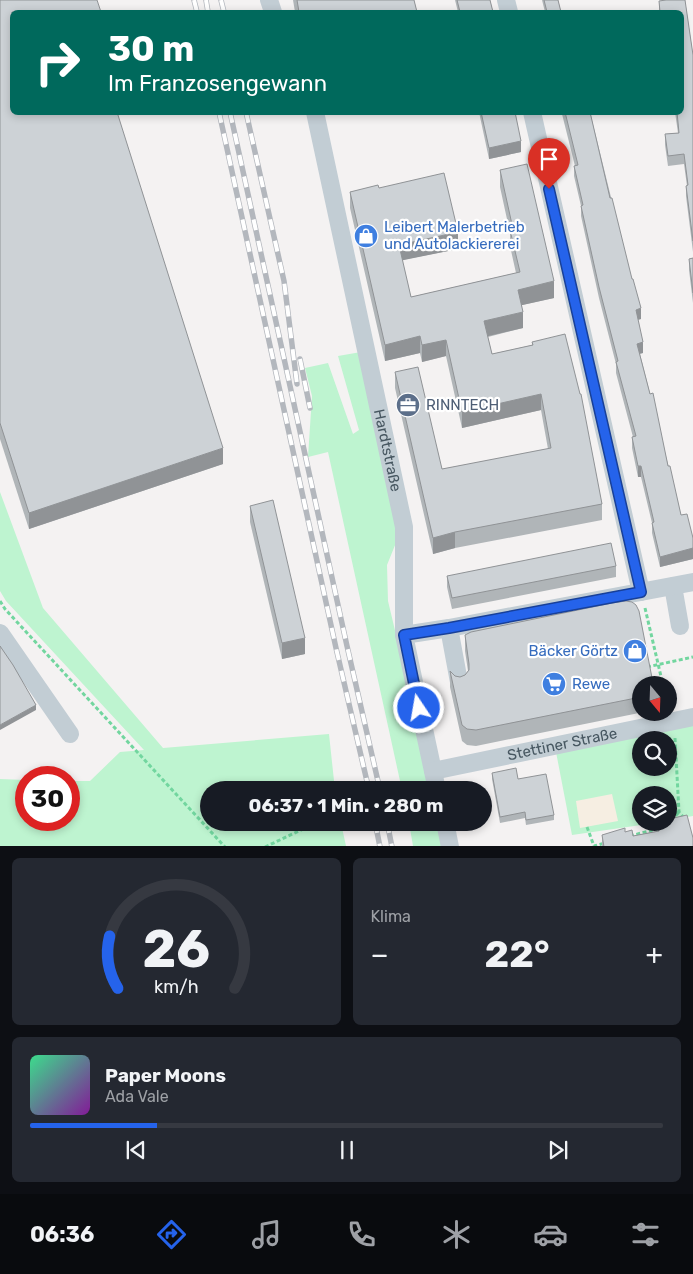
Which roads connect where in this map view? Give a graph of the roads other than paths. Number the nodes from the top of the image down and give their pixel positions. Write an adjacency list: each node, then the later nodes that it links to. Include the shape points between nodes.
1 (316, 115): 9 (street, Hardtstraße, via 404,527)
2 (533, 115): 5 (street)
3 (693, 582): 4 (street)
4 (672, 586): 5 (street); 6 (street)
5 (643, 599): 7 (street)
6 (680, 626)
7 (449, 628): 9 (street); 10 (street)
8 (0, 633): 12 (street)
9 (404, 635): 13 (street, Hardtstraße)
10 (459, 682)
11 (693, 716): 13 (street, Stettiner Straße)
12 (70, 734)
13 (433, 771): 14 (street, Hardtstraße)
14 (435, 781)
15 (447, 831): 16 (street)
16 (450, 846)

